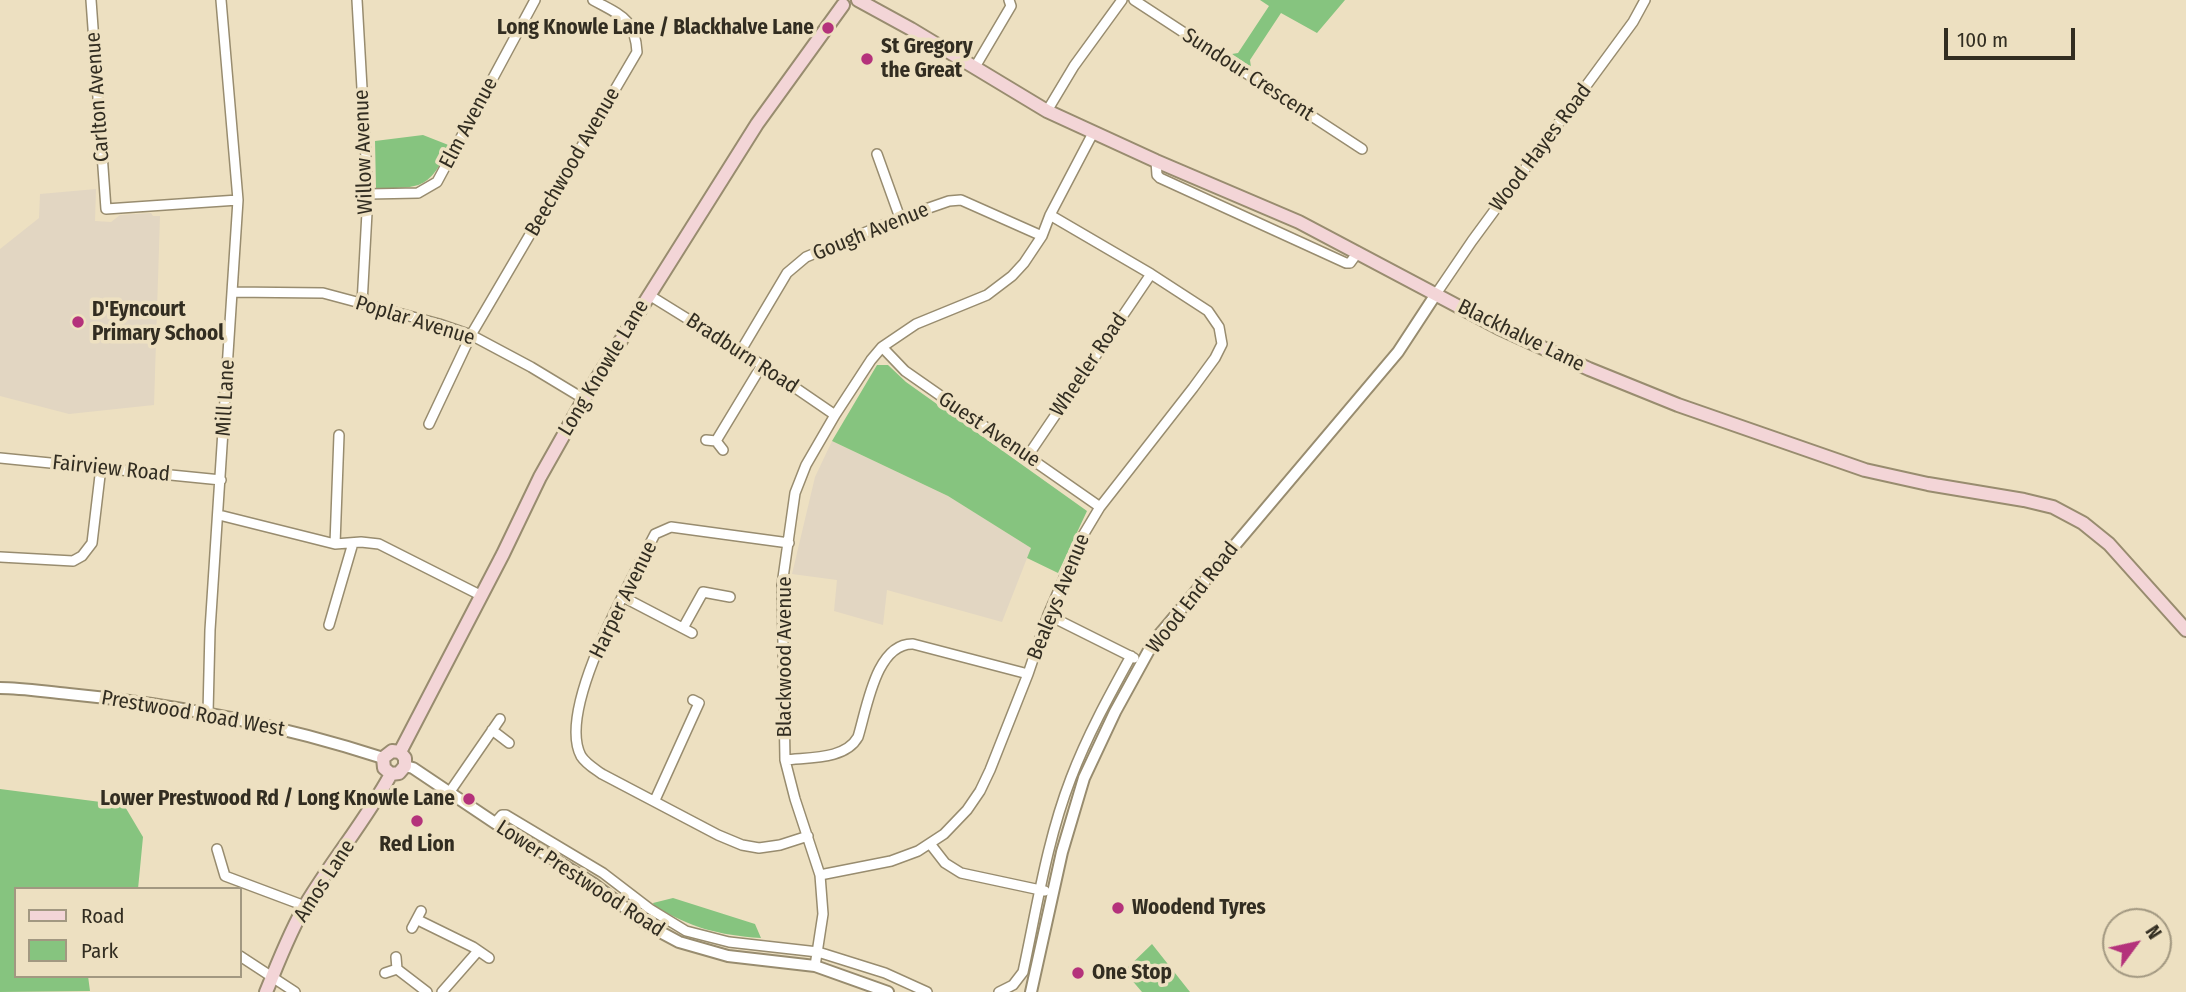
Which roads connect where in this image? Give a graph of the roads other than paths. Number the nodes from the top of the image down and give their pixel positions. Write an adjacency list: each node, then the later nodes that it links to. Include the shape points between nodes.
1 (91, 0): 18 (street, Carlton Avenue, via 106,209)
2 (221, 0): 18 (street, Mill Lane)
3 (357, 0): 17 (street, Willow Avenue)
4 (535, 0): 17 (street, Elm Avenue, via 437,182 418,193)
5 (593, 0): 27 (street, Beechwood Avenue, via 633,28 637,52)
6 (858, 0): 11 (main road, via 852,5); 12 (main road, Blackhalve Lane)
7 (1009, 0): 12 (street, via 1010,6)
8 (1122, 0): 13 (street)
9 (1134, 0): 15 (street, Sundour Crescent)
10 (1645, 0): 24 (street, Wood Hayes Road, via 1626,33)
11 (841, 2): 25 (main road, Long Knowle Lane)
12 (975, 67): 13 (main road, Blackhalve Lane)
13 (1047, 111): 14 (main road, Blackhalve Lane)
14 (1093, 133): 19 (street, Blackwood Avenue); 24 (main road, Blackhalve Lane, via 1289,217)
15 (1362, 149)
16 (877, 154): 20 (street)
17 (368, 194): 26 (street, Willow Avenue)
18 (237, 200): 23 (street, Mill Lane)
19 (1050, 215): 21 (street, Blackwood Avenue); 22 (street, Bealeys Avenue)
20 (900, 218): 21 (street, Gough Avenue, via 961,201); 29 (street, Gough Avenue, via 806,257 787,273)
21 (1042, 236): 28 (street, Blackwood Avenue, via 1017,271 994,290 916,324)
22 (1151, 274): 36 (street, Wheeler Road); 40 (street, Bealeys Avenue, via 1208,311 1219,327 1222,344)
23 (232, 292): 26 (street, Poplar Avenue, via 323,293); 39 (street, Mill Lane)
24 (1436, 294): 51 (main road, Blackhalve Lane, via 1589,369 1784,443 1892,477 2024,500 2068,514 2098,533); 53 (street, Wood End Road, via 1398,352 1154,640)
25 (649, 295): 29 (street, Bradburn Road); 31 (main road, Long Knowle Lane)
26 (362, 304): 27 (street, Poplar Avenue)
27 (471, 335): 31 (street, Poplar Avenue); 33 (street, Beechwood Avenue)
28 (882, 347): 32 (street, Blackwood Avenue); 36 (street, Guest Avenue, via 905,371)
29 (740, 352): 30 (street, Bradburn Road)
30 (762, 365): 32 (street, Bradburn Road); 35 (street, via 711,441)
31 (584, 399): 46 (main road, Long Knowle Lane)
32 (835, 415): 43 (street, Blackwood Avenue, via 795,493)
33 (429, 424)
34 (339, 435): 44 (street)
35 (723, 450)
36 (1027, 457): 40 (street, Guest Avenue)
37 (0, 458): 38 (street, Fairview Road)
38 (101, 467): 39 (street, Fairview Road); 45 (street, via 92,543 82,556 73,561)
39 (221, 480): 41 (street, Mill Lane)
40 (1100, 507): 49 (street, Bealeys Avenue)
41 (219, 515): 44 (street); 57 (street, Mill Lane)
42 (353, 543): 44 (street); 46 (street, via 379,544); 50 (street)
43 (789, 543): 47 (street, Harper Avenue, via 671,527 655,534); 63 (street, Blackwood Avenue, via 782,585)
44 (335, 544)
45 (0, 557)
46 (482, 596): 61 (main road, Long Knowle Lane)
47 (623, 597): 48 (street, via 688,630 703,592); 67 (street, Harper Avenue, via 596,649 575,732 581,755 589,764)
48 (730, 597)
49 (1048, 615): 52 (street); 54 (street, Bealeys Avenue)
50 (329, 625)
51 (2186, 630)
52 (1131, 656): 53 (street); 73 (street, via 1071,779)
53 (1143, 662): 74 (street, Wood End Road, via 1084,778)
54 (1028, 674): 63 (street, via 913,644 899,646 884,659 858,737 850,747 829,755); 70 (street, Bealeys Avenue, via 980,792)
55 (0, 688): 57 (street, Prestwood Road West)
56 (693, 699): 67 (street, via 699,703)
57 (208, 713): 62 (street, Prestwood Road West, via 304,734)
58 (500, 719): 59 (street)
59 (492, 730): 60 (street); 66 (street)
60 (509, 743)
61 (400, 752): 62 (main road, via 392,751); 64 (main road)
62 (383, 758): 65 (main road, via 384,768)
63 (785, 760): 69 (street, Blackwood Avenue)
64 (405, 766): 65 (main road); 66 (street, Lower Prestwood Road)
65 (391, 774): 75 (main road, Amos Lane)
66 (449, 793): 68 (street, Lower Prestwood Road)
67 (655, 800): 69 (street, Harper Avenue, via 742,845 759,848)
68 (495, 823): 78 (street, via 506,815 603,873 686,931 729,943); 82 (street, Lower Prestwood Road, via 679,942 728,956)
69 (808, 836): 72 (street, Blackwood Avenue)
70 (931, 845): 72 (street, Bealeys Avenue, via 891,861); 73 (street, via 945,863 961,873)
71 (217, 849): 75 (street, via 225,876)
72 (820, 875): 78 (street, Blackwood Avenue, via 823,914)
73 (1041, 890): 74 (street); 92 (street, via 1023,972 1013,985)
74 (1054, 893): 93 (street, Wood End Road)
75 (305, 906): 85 (main road, Amos Lane)
76 (417, 919): 77 (street)
77 (478, 951): 81 (street); 89 (street)
78 (818, 952): 82 (street, Blackwood Avenue); 91 (street)
79 (242, 957): 85 (street)
80 (396, 957): 83 (street)
81 (489, 958)
82 (816, 966): 90 (street, Lower Prestwood Road)
83 (397, 969): 84 (street); 88 (street)
84 (385, 973)
85 (272, 977): 86 (main road, Amos Lane); 87 (street)
86 (267, 992)
87 (295, 992)
88 (427, 992)
89 (442, 992)
90 (888, 992)
91 (927, 992)
92 (999, 992)
93 (1031, 992)

